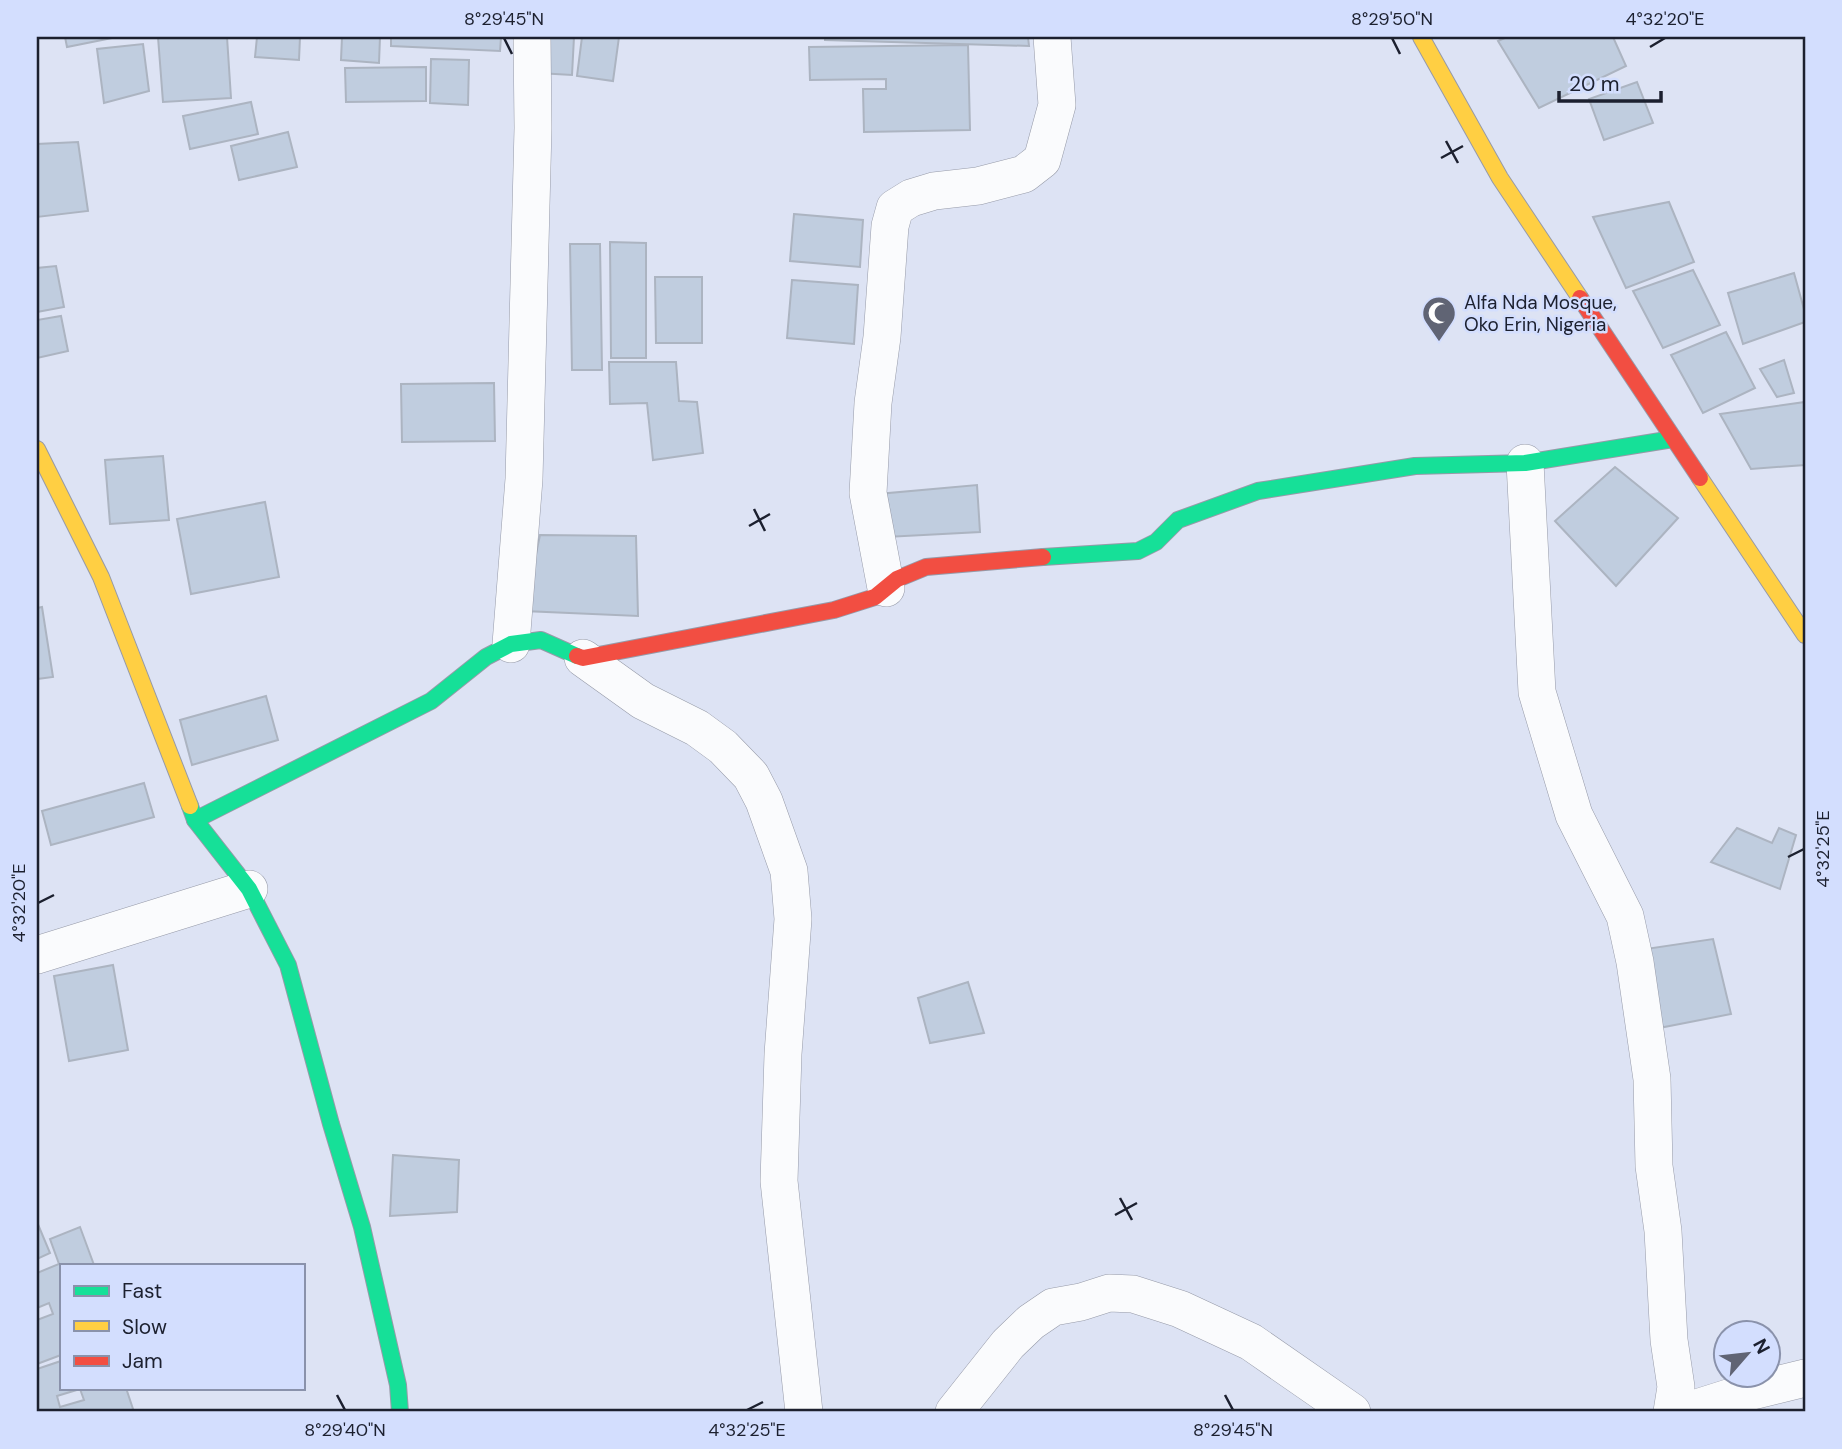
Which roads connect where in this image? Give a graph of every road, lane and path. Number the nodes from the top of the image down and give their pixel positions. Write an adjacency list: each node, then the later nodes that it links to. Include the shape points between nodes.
1 (532, 37): 9 (street, via 524,479)
2 (1052, 37): 7 (street, via 1056,105 1042,160 1024,174 934,191 895,208 873,403 868,493)
3 (1421, 37): 4 (street, via 1500,178)
4 (1673, 439): 6 (street); 8 (street)
5 (37, 449): 11 (street, via 101,577)
6 (1525, 463): 7 (street, via 1415,466 1258,491 1178,520 1156,542 1138,551 926,567); 19 (street, via 1537,692 1574,815 1625,916 1634,962 1652,1079 1654,1166 1664,1231 1676,1387)
7 (886, 588): 10 (street, via 875,597 834,610)
8 (1805, 635)
9 (511, 645): 10 (street, via 541,640); 11 (street, via 486,657 431,701)
10 (583, 658): 16 (street, via 643,701 697,728 751,776 789,871 793,919 779,1181)
11 (195, 820): 12 (street)
12 (248, 889): 13 (street); 15 (street, via 288,965 362,1227)
13 (37, 955)
14 (1805, 1378): 20 (street)
15 (401, 1412)
16 (804, 1412)
17 (954, 1412): 18 (street, via 1031,1322 1053,1307 1109,1293 1133,1294 1180,1309 1251,1342)
18 (1352, 1412)
19 (1672, 1412)
20 (1684, 1412)

